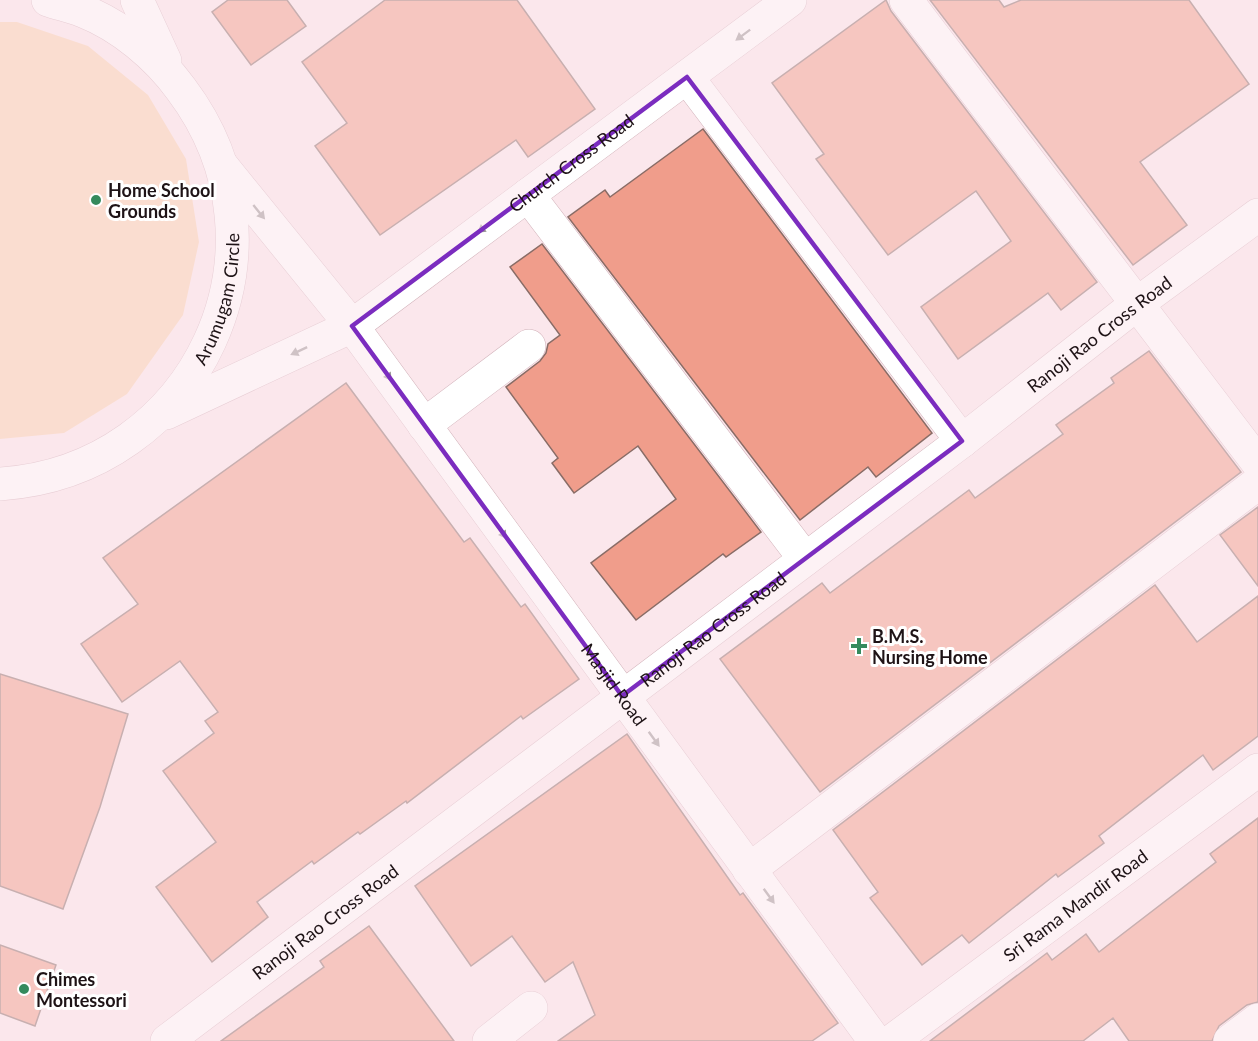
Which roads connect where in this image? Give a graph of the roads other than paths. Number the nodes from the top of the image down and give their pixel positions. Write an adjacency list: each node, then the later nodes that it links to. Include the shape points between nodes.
1 (48, 0): 6 (street, Arumugam Circle, via 84,11)
2 (110, 0): 6 (street)
3 (136, 0): 8 (street)
4 (789, 0): 7 (street, Church Cross Road, one-way to 7)
5 (906, 0): 12 (street)
6 (131, 39): 8 (street, Arumugam Circle)
7 (687, 76): 10 (street, Church Cross Road); 17 (street)
8 (172, 77): 9 (street, Arumugam Circle, via 210,134)
9 (222, 166): 13 (street, Masjid Road, one-way to 13); 15 (street, Arumugam Circle, via 232,220 231,274 220,316 193,374)
10 (528, 195): 13 (street, Church Cross Road, one-way to 13); 22 (street)
11 (1258, 215): 12 (street, Ranoji Rao Cross Road)
12 (1138, 303): 17 (street, Ranoji Rao Cross Road); 18 (street)
13 (352, 326): 15 (street, Church Cross Road, one-way to 15); 16 (street, Masjid Road, one-way to 16)
14 (529, 346): 16 (street)
15 (159, 417): 19 (street, Arumugam Circle, via 112,451 77,469)
16 (424, 425): 23 (street, Masjid Road, one-way to 23)
17 (962, 441): 22 (street, Ranoji Rao Cross Road)
18 (1258, 463)
19 (15, 483): 21 (street, Arumugam Circle)
20 (1258, 483): 25 (street)
21 (0, 502)
22 (805, 559): 23 (street, Ranoji Rao Cross Road)
23 (622, 696): 25 (street, Masjid Road, one-way to 25); 28 (street, Ranoji Rao Cross Road)
24 (1258, 770): 31 (street, Sri Rama Mandir Road)
25 (749, 870): 30 (street, Masjid Road, one-way to 30)
26 (531, 1008): 29 (street)
27 (1258, 1020): 32 (street)
28 (167, 1041)
29 (489, 1041)
30 (875, 1041)
31 (892, 1041)
32 (1230, 1041)

